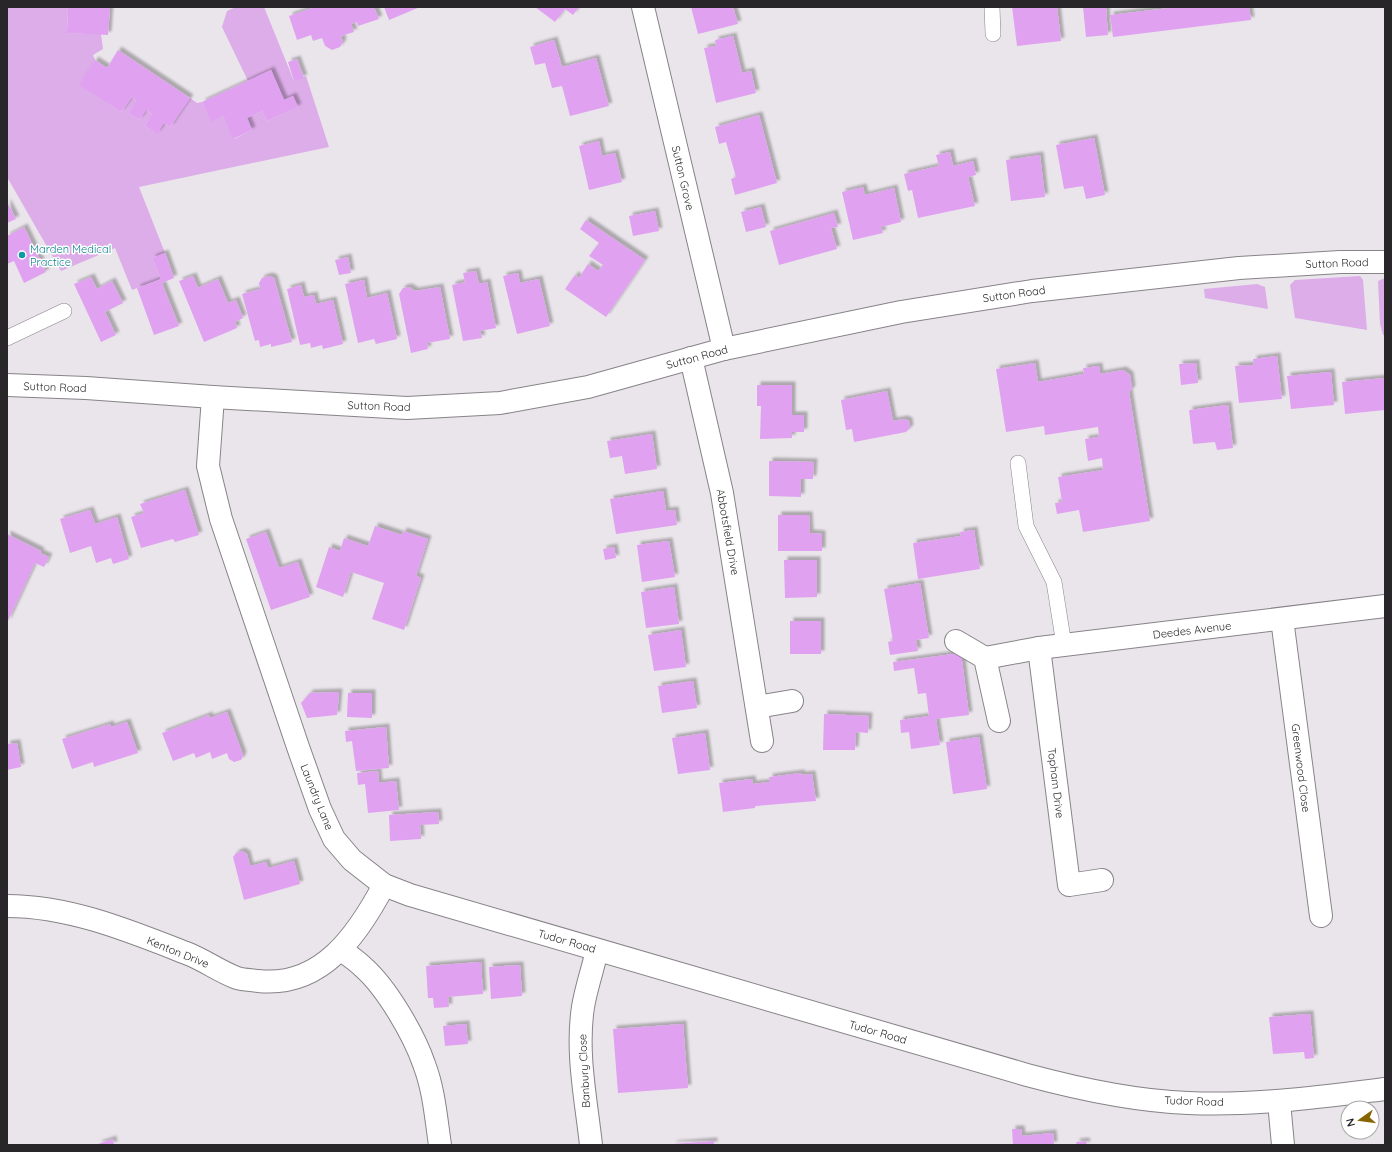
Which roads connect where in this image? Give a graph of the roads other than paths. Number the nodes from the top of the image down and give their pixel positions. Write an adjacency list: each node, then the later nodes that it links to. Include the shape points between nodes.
1 (643, 7): 7 (street, Sutton Grove)
2 (992, 7): 3 (lane)
3 (992, 34)
4 (1385, 262): 7 (street, Sutton Road, via 1239,268 1032,291 901,312)
5 (64, 310): 6 (lane)
6 (7, 338)
7 (724, 349): 8 (street, Sutton Road)
8 (691, 358): 10 (street, Sutton Road, via 588,387 500,403 407,408); 19 (street, Abbotsfield Drive, via 722,493)
9 (7, 386): 10 (street, Sutton Road, via 86,388)
10 (213, 398): 23 (street, Laundry Lane, via 208,466 221,519 298,747 320,809 334,839 352,860)
11 (1018, 463): 15 (lane, via 1026,526 1054,582)
12 (1385, 606): 13 (street, Deedes Avenue)
13 (1282, 619): 15 (street, Deedes Avenue); 25 (street, Greenwood Close)
14 (956, 641): 17 (street)
15 (1064, 645): 16 (street, Deedes Avenue)
16 (1039, 648): 17 (street, Deedes Avenue); 22 (street, Topham Drive, via 1069,885)
17 (992, 656): 20 (street)
18 (792, 701): 19 (street)
19 (756, 707): 21 (street, Abbotsfield Drive)
20 (998, 721)
21 (762, 741)
22 (1102, 880)
23 (384, 885): 26 (street, via 371,909); 27 (street, Tudor Road)
24 (7, 906): 26 (street, Kenton Drive, via 32,906 107,924 192,956 238,978 275,983 308,974)
25 (1321, 916)
26 (342, 950): 30 (street, via 364,967 381,987 406,1026 424,1065)
27 (597, 950): 29 (street, Tudor Road, via 1082,1090 1177,1103); 31 (street, Banbury Close, via 583,1007 580,1042)
28 (1385, 1089): 29 (street, Tudor Road)
29 (1279, 1102): 32 (street)
30 (440, 1145)
31 (591, 1145)
32 (1283, 1145)

